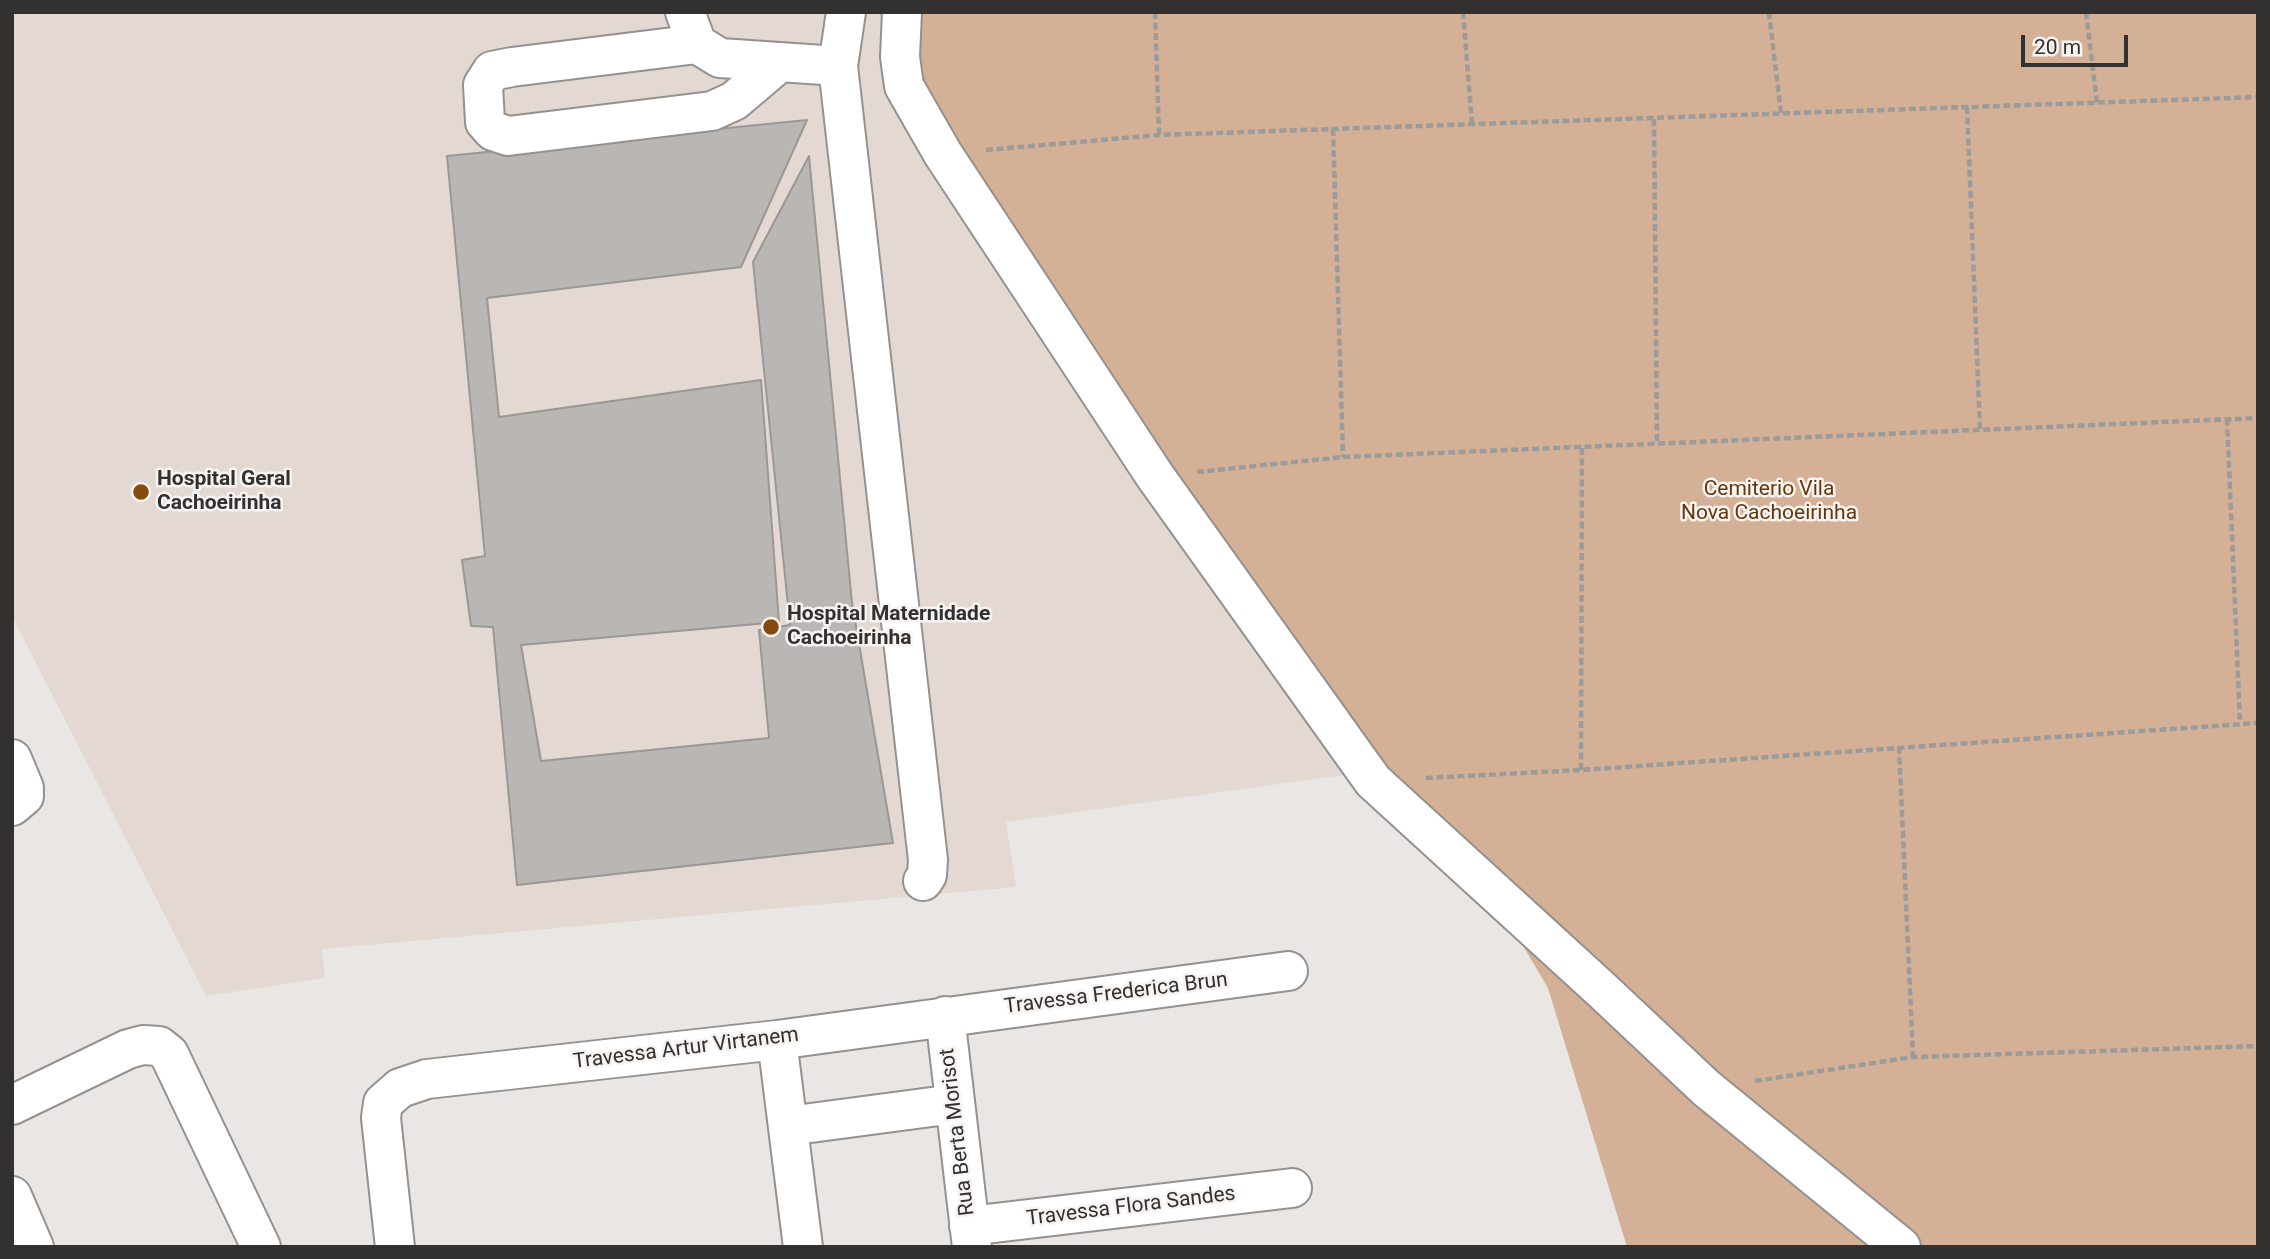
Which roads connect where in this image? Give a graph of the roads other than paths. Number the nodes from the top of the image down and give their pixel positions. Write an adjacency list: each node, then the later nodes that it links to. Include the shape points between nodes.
1 (846, 12): 5 (street)
2 (902, 12): 22 (street, via 904,86 943,154 1155,476 1373,781 1706,1088)
3 (691, 28): 4 (street, via 720,58); 4 (street, via 492,72 484,85 485,122 493,131 508,136 712,111 734,101)
4 (780, 62): 5 (street)
5 (838, 66): 8 (street, via 928,860)
6 (12, 759): 7 (street, via 24,796)
7 (12, 806)
8 (923, 881)
9 (1288, 971): 10 (street, Travessa Frederica Brun)
10 (945, 1016): 11 (street, Travessa Artur Virtanem); 12 (street, Rua Berta Morisot)
11 (776, 1040): 14 (street); 20 (street, Travessa Artur Virtanem, via 427,1079 400,1088 383,1103 381,1118)
12 (954, 1104): 14 (street); 17 (street, Rua Berta Morisot)
13 (12, 1105): 19 (street, via 128,1049 159,1046 169,1054)
14 (788, 1126): 21 (street)
15 (1292, 1188): 17 (street, Travessa Flora Sandes)
16 (12, 1196): 18 (street)
17 (971, 1236)
18 (34, 1247)
19 (261, 1247)
20 (395, 1247)
21 (803, 1247)
22 (1901, 1247)

